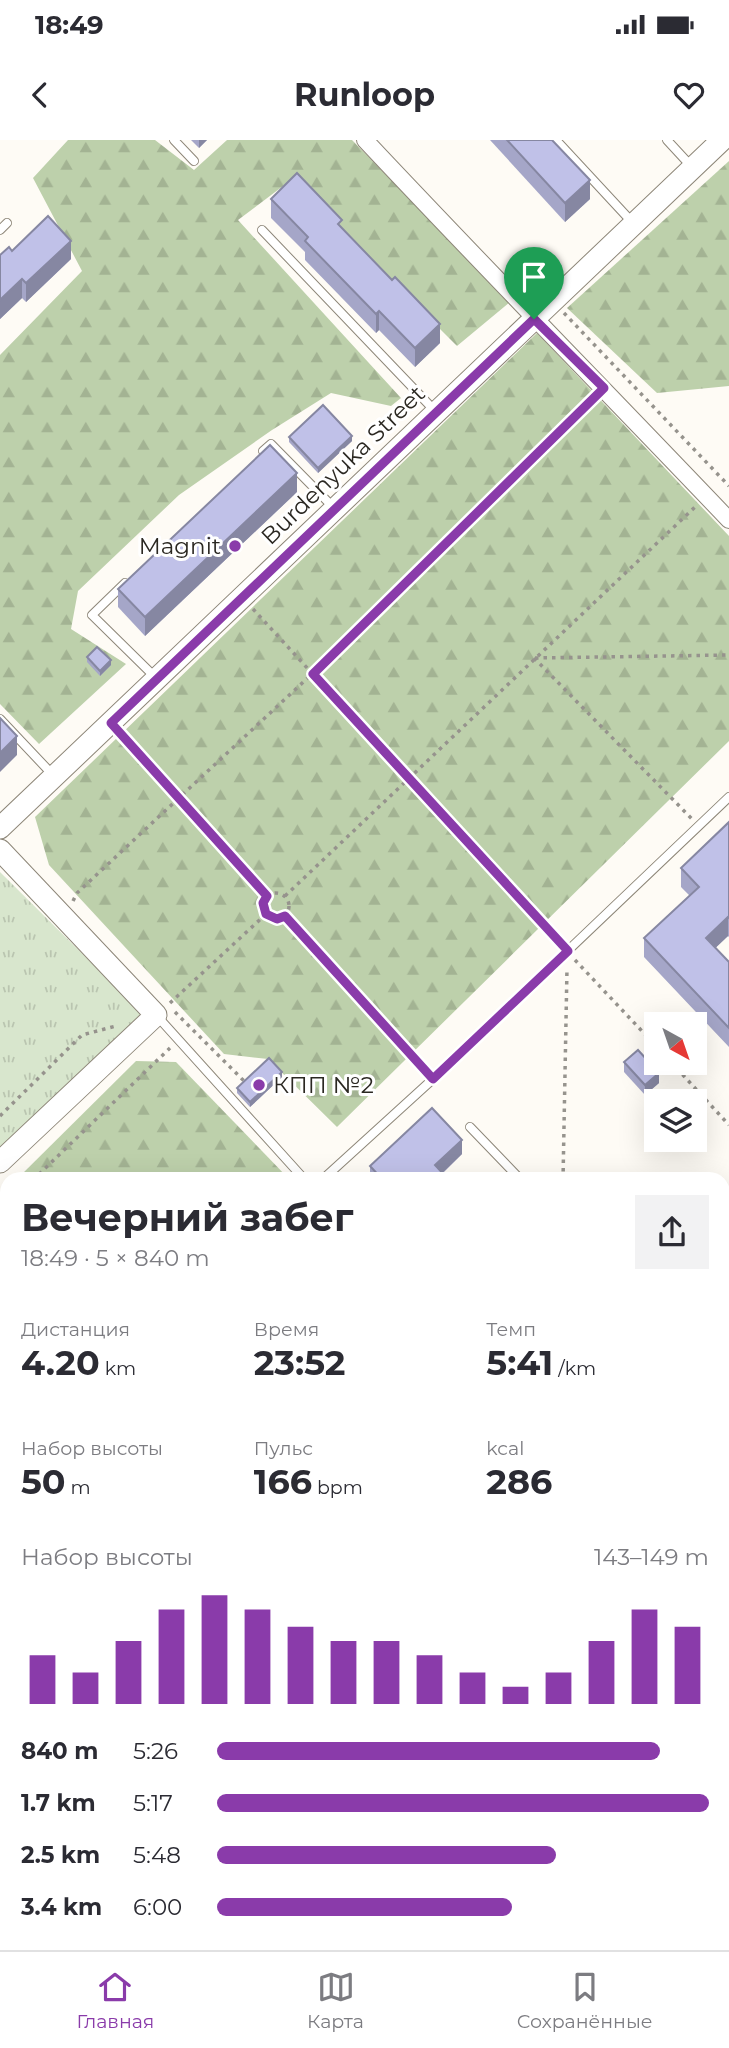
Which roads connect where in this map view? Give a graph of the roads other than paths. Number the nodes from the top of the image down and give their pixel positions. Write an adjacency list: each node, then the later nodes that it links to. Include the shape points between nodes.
1 (174, 140): 6 (lane)
2 (365, 140): 12 (street)
3 (556, 140): 9 (lane)
4 (667, 140): 7 (lane)
5 (722, 140): 7 (street, Burdenyuka Street)
6 (194, 161)
7 (693, 168): 9 (street, Burdenyuka Street)
8 (7, 223): 10 (lane)
9 (634, 224): 12 (street, Burdenyuka Street)
10 (0, 230)
11 (262, 230): 13 (lane)
12 (534, 319): 13 (street, Burdenyuka Street); 16 (street)
13 (436, 412): 15 (street, Burdenyuka Street)
14 (261, 453): 15 (lane, via 271,444)
15 (335, 509): 18 (street, Burdenyuka Street)
16 (729, 520)
17 (132, 577): 18 (lane, via 92,615)
18 (156, 679): 20 (street, Burdenyuka Street)
19 (0, 719): 20 (lane)
20 (54, 776): 22 (street, Burdenyuka Street)
21 (729, 797): 28 (lane)
22 (0, 828)
23 (0, 850): 24 (street)
24 (156, 1015): 26 (street); 27 (lane)
25 (470, 1128): 29 (lane)
26 (0, 1162)
27 (298, 1172)
28 (331, 1172)
29 (513, 1172)

